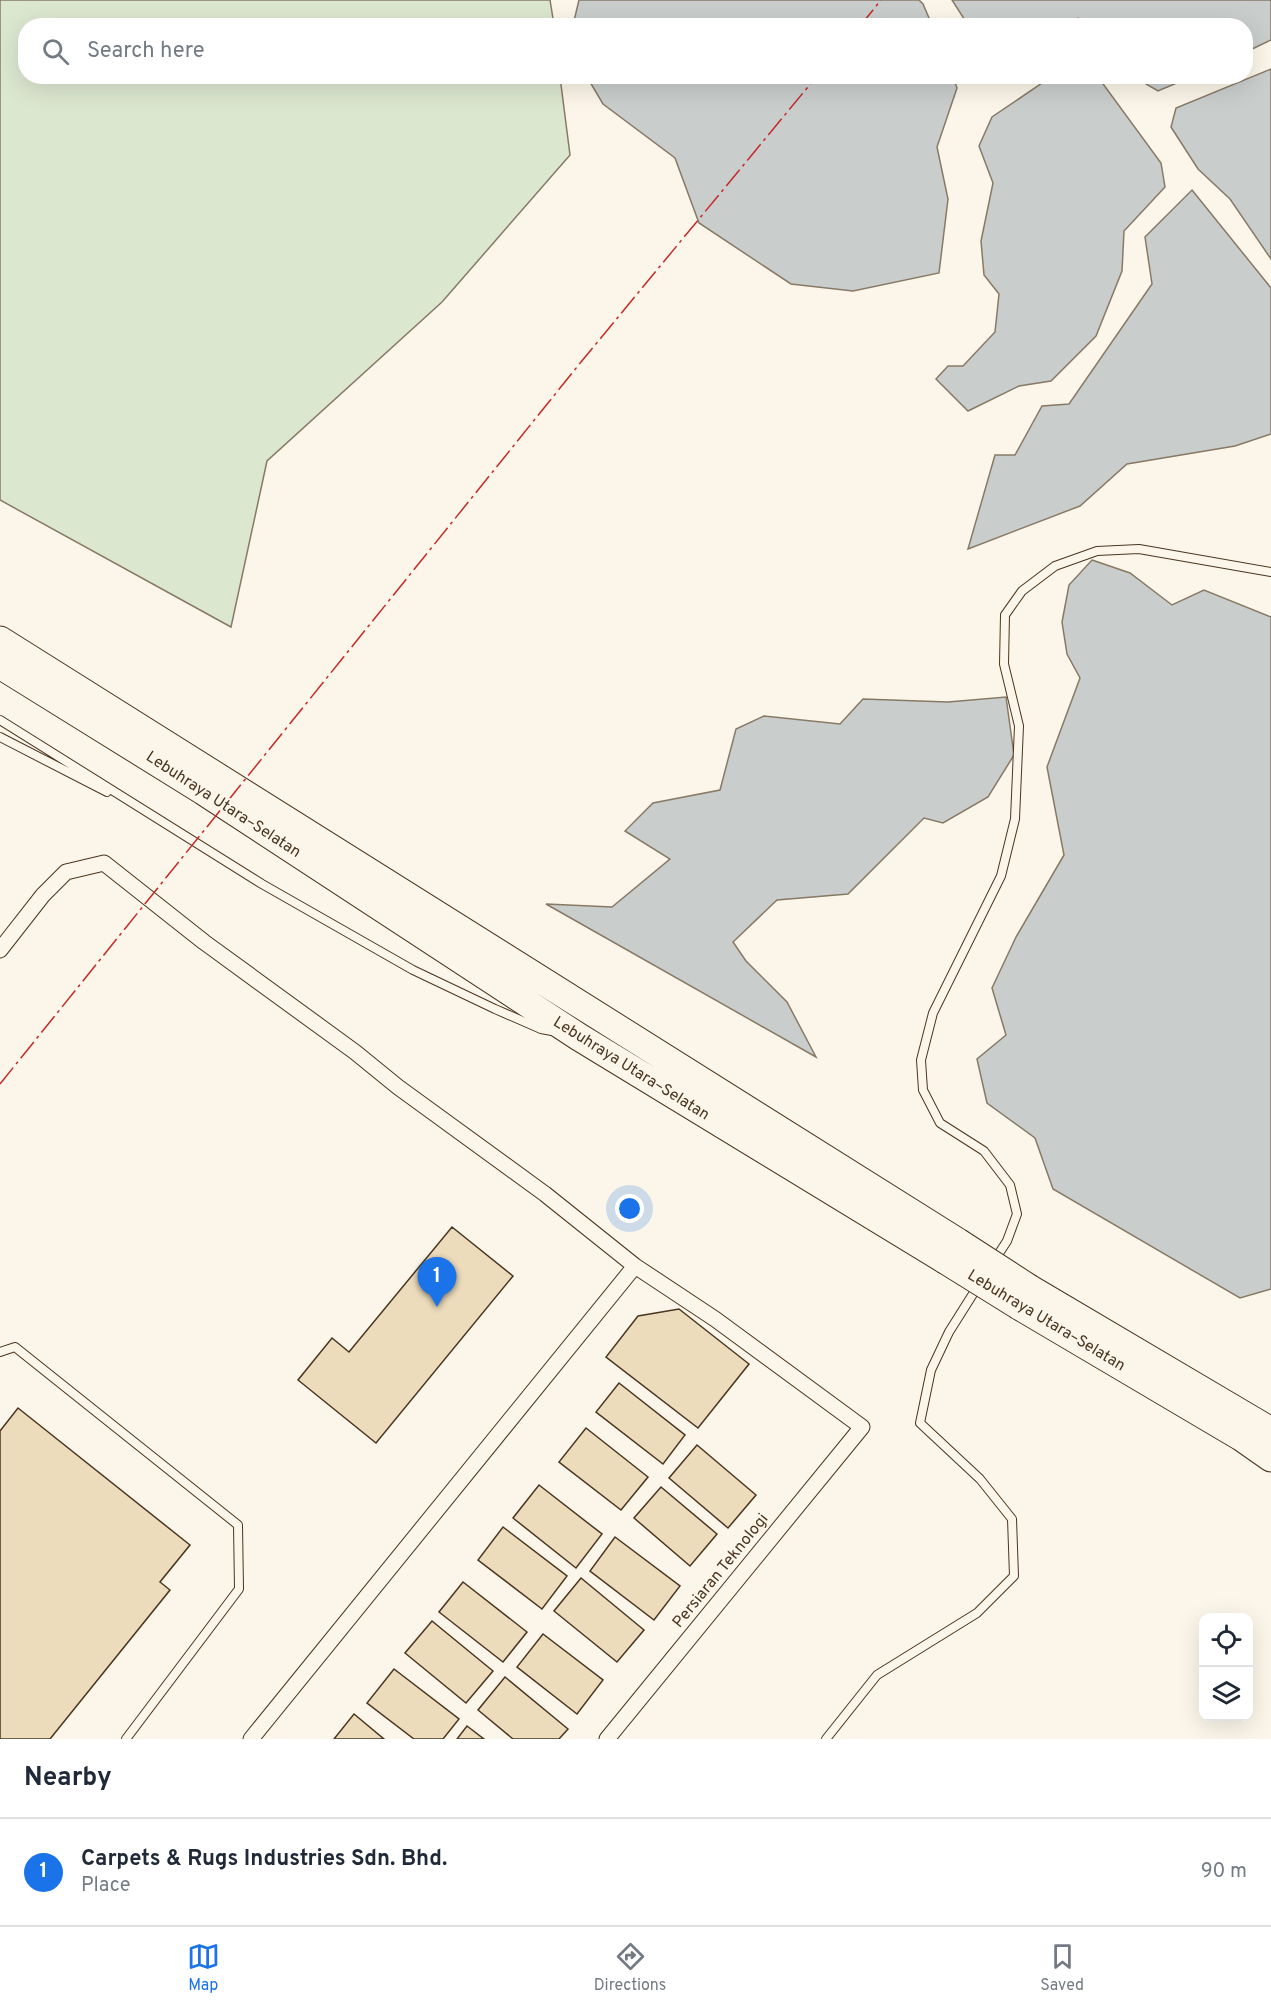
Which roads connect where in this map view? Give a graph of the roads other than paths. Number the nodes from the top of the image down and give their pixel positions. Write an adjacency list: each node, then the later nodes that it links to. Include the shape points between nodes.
1 (1271, 572): 11 (lane, via 1139,549 1097,551 1055,566 1022,591 1005,615 1004,664 1019,726 1015,819 1001,876 933,1013 921,1060 923,1090 940,1123 984,1151 1011,1185 1017,1214)
2 (0, 640): 9 (highway, Lebuhraya Utara–Selatan)
3 (0, 665): 8 (highway, Lebuhraya Utara–Selatan, via 202,791)
4 (0, 720): 6 (lane)
5 (0, 737): 6 (lane)
6 (159, 819): 8 (lane, via 262,884 413,970 541,1029)
7 (0, 950): 10 (street, via 66,872 104,863)
8 (579, 1037): 9 (highway, Lebuhraya Utara–Selatan)
9 (951, 1251): 13 (highway, Lebuhraya Utara–Selatan, bridge)
10 (635, 1266): 18 (street); 19 (street, Persiaran Teknologi, via 715,1318 862,1427)
11 (990, 1268)
12 (984, 1277): 20 (lane, via 949,1332 931,1370 920,1423 980,1479 1012,1519 1014,1576 977,1613 877,1675)
13 (1024, 1297): 15 (highway, Lebuhraya Utara–Selatan); 16 (highway, Lebuhraya Utara–Selatan)
14 (0, 1352): 17 (lane, via 15,1347 238,1525 239,1589)
15 (1271, 1431)
16 (1271, 1458)
17 (126, 1739)
18 (251, 1739)
19 (607, 1739)
20 (826, 1739)

